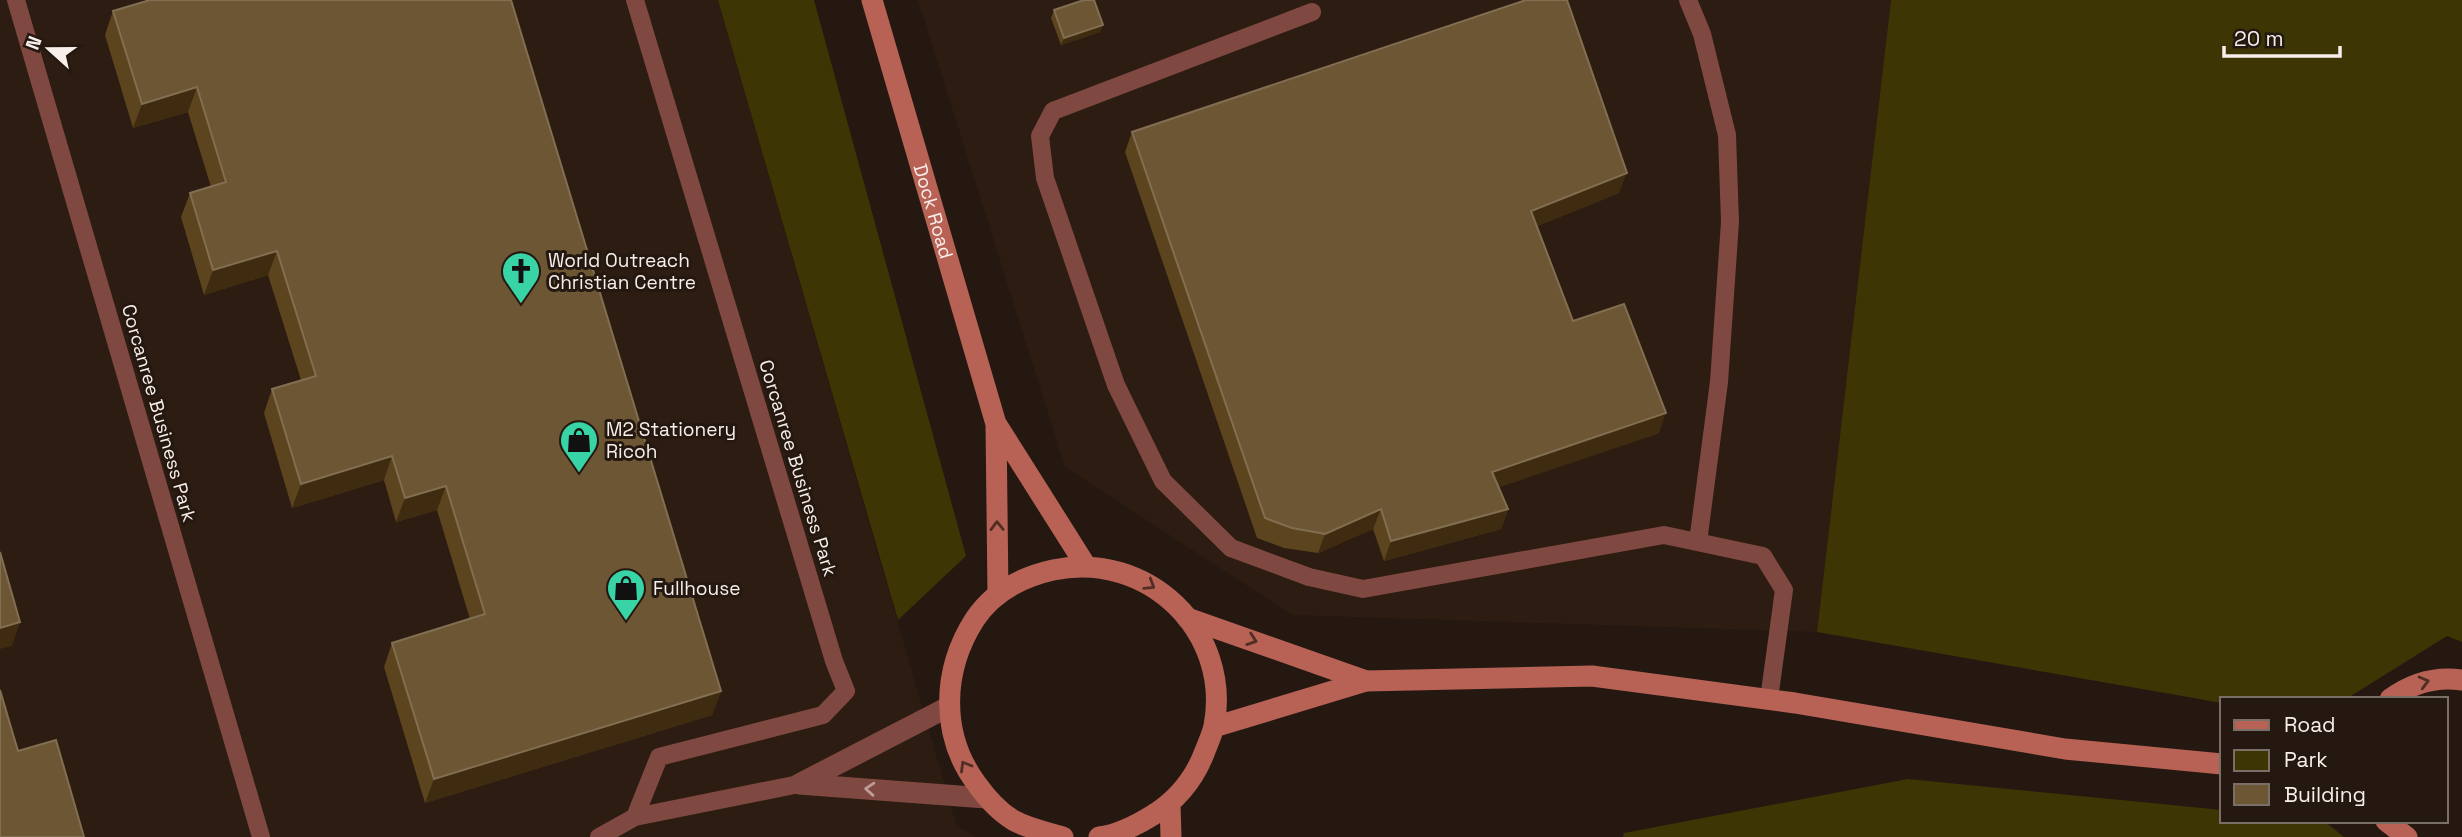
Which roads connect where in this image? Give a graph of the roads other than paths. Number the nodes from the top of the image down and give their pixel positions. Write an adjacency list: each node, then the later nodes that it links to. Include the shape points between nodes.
1 (16, 0): 24 (lane, Corcanree Business Park)
2 (635, 0): 21 (lane, Corcanree Business Park, via 846,691 823,715 659,757)
3 (872, 0): 6 (main road, Dock Road)
4 (1688, 0): 7 (lane, via 1702,34 1727,135 1730,222 1719,382)
5 (1312, 12): 7 (lane, via 1053,111 1040,136 1045,178 1116,385 1163,481 1231,548 1309,577 1363,589 1664,535)
6 (996, 424): 8 (main road, Dock Road); 9 (main road, Dock Road, one-way to 6)
7 (1698, 542): 14 (lane, via 1763,556 1784,590)
8 (1086, 566): 9 (main road, via 1038,573); 10 (main road, one-way to 10, via 1117,570 1143,580)
9 (998, 594): 15 (main road, via 976,618 961,647)
10 (1188, 618): 12 (main road, one-way to 12); 16 (main road, via 1213,669)
11 (2462, 680): 13 (main road, one-way to 11, via 2434,679)
12 (1366, 681): 14 (main road, via 1592,676); 16 (main road)
13 (2394, 697)
14 (1769, 699): 17 (main road, via 2065,749)
15 (948, 707): 18 (street); 19 (main road, one-way to 15, via 960,757)
16 (1214, 727): 20 (main road, via 1198,769)
17 (2220, 764)
18 (799, 784): 19 (street, one-way to 18); 21 (lane)
19 (986, 798): 23 (main road)
20 (1170, 804): 27 (main road, via 1137,825); 28 (main road)
21 (635, 817): 25 (lane)
22 (2389, 823): 29 (main road)
23 (1035, 833): 26 (main road)
24 (261, 837)
25 (599, 837)
26 (1063, 837)
27 (1099, 837)
28 (1171, 837)
29 (2407, 837)

